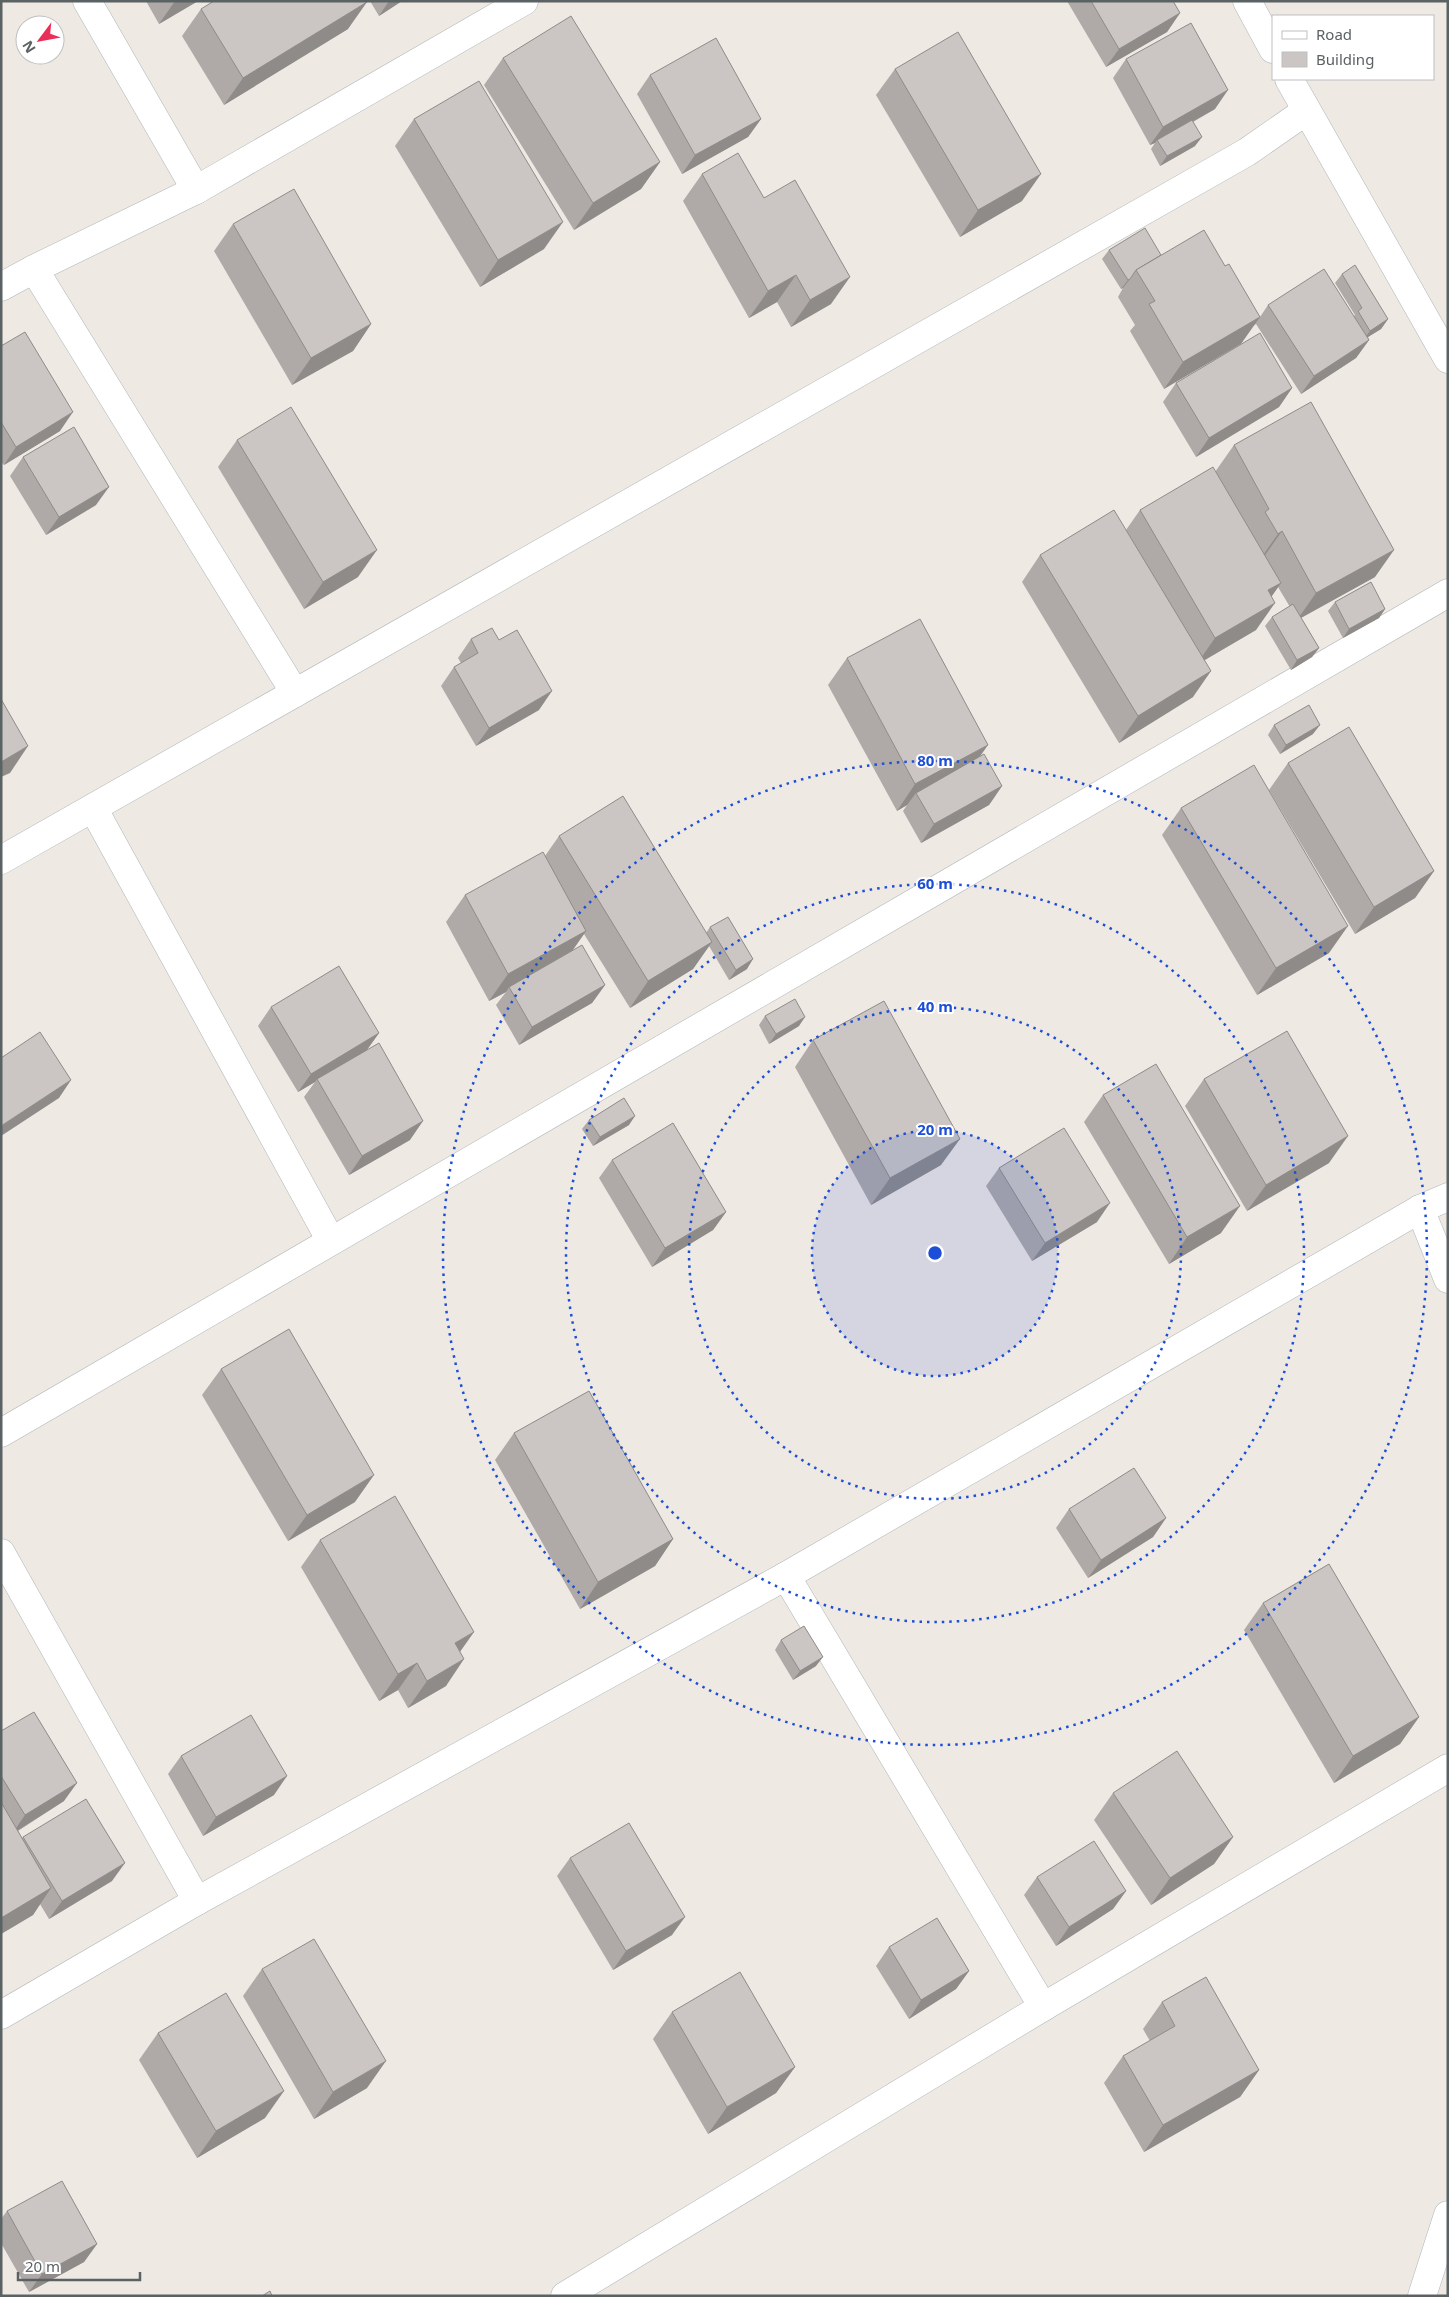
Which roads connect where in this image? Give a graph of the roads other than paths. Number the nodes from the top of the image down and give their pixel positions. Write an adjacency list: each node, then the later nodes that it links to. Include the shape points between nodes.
1 (87, 1): 7 (street)
2 (524, 1): 7 (street)
3 (1247, 1): 4 (street)
4 (1272, 47)
5 (1290, 80): 6 (street)
6 (1306, 111): 10 (street); 12 (street, via 1247,152)
7 (196, 190): 8 (street)
8 (34, 269): 9 (street); 12 (street)
9 (1, 287)
10 (1448, 359)
11 (1448, 593): 17 (street)
12 (295, 694): 13 (street)
13 (93, 808): 14 (street); 17 (street)
14 (1, 860)
15 (1448, 1197): 16 (street)
16 (1420, 1209): 18 (street); 21 (street)
17 (331, 1241): 19 (street)
18 (1448, 1279)
19 (1, 1433)
20 (1, 1553): 23 (street)
21 (786, 1576): 23 (street); 24 (street)
22 (1448, 1768): 24 (street)
23 (197, 1900): 25 (street)
24 (1043, 2007): 27 (street)
25 (1, 2015)
26 (1448, 2215): 28 (street)
27 (565, 2296)
28 (1422, 2296)

